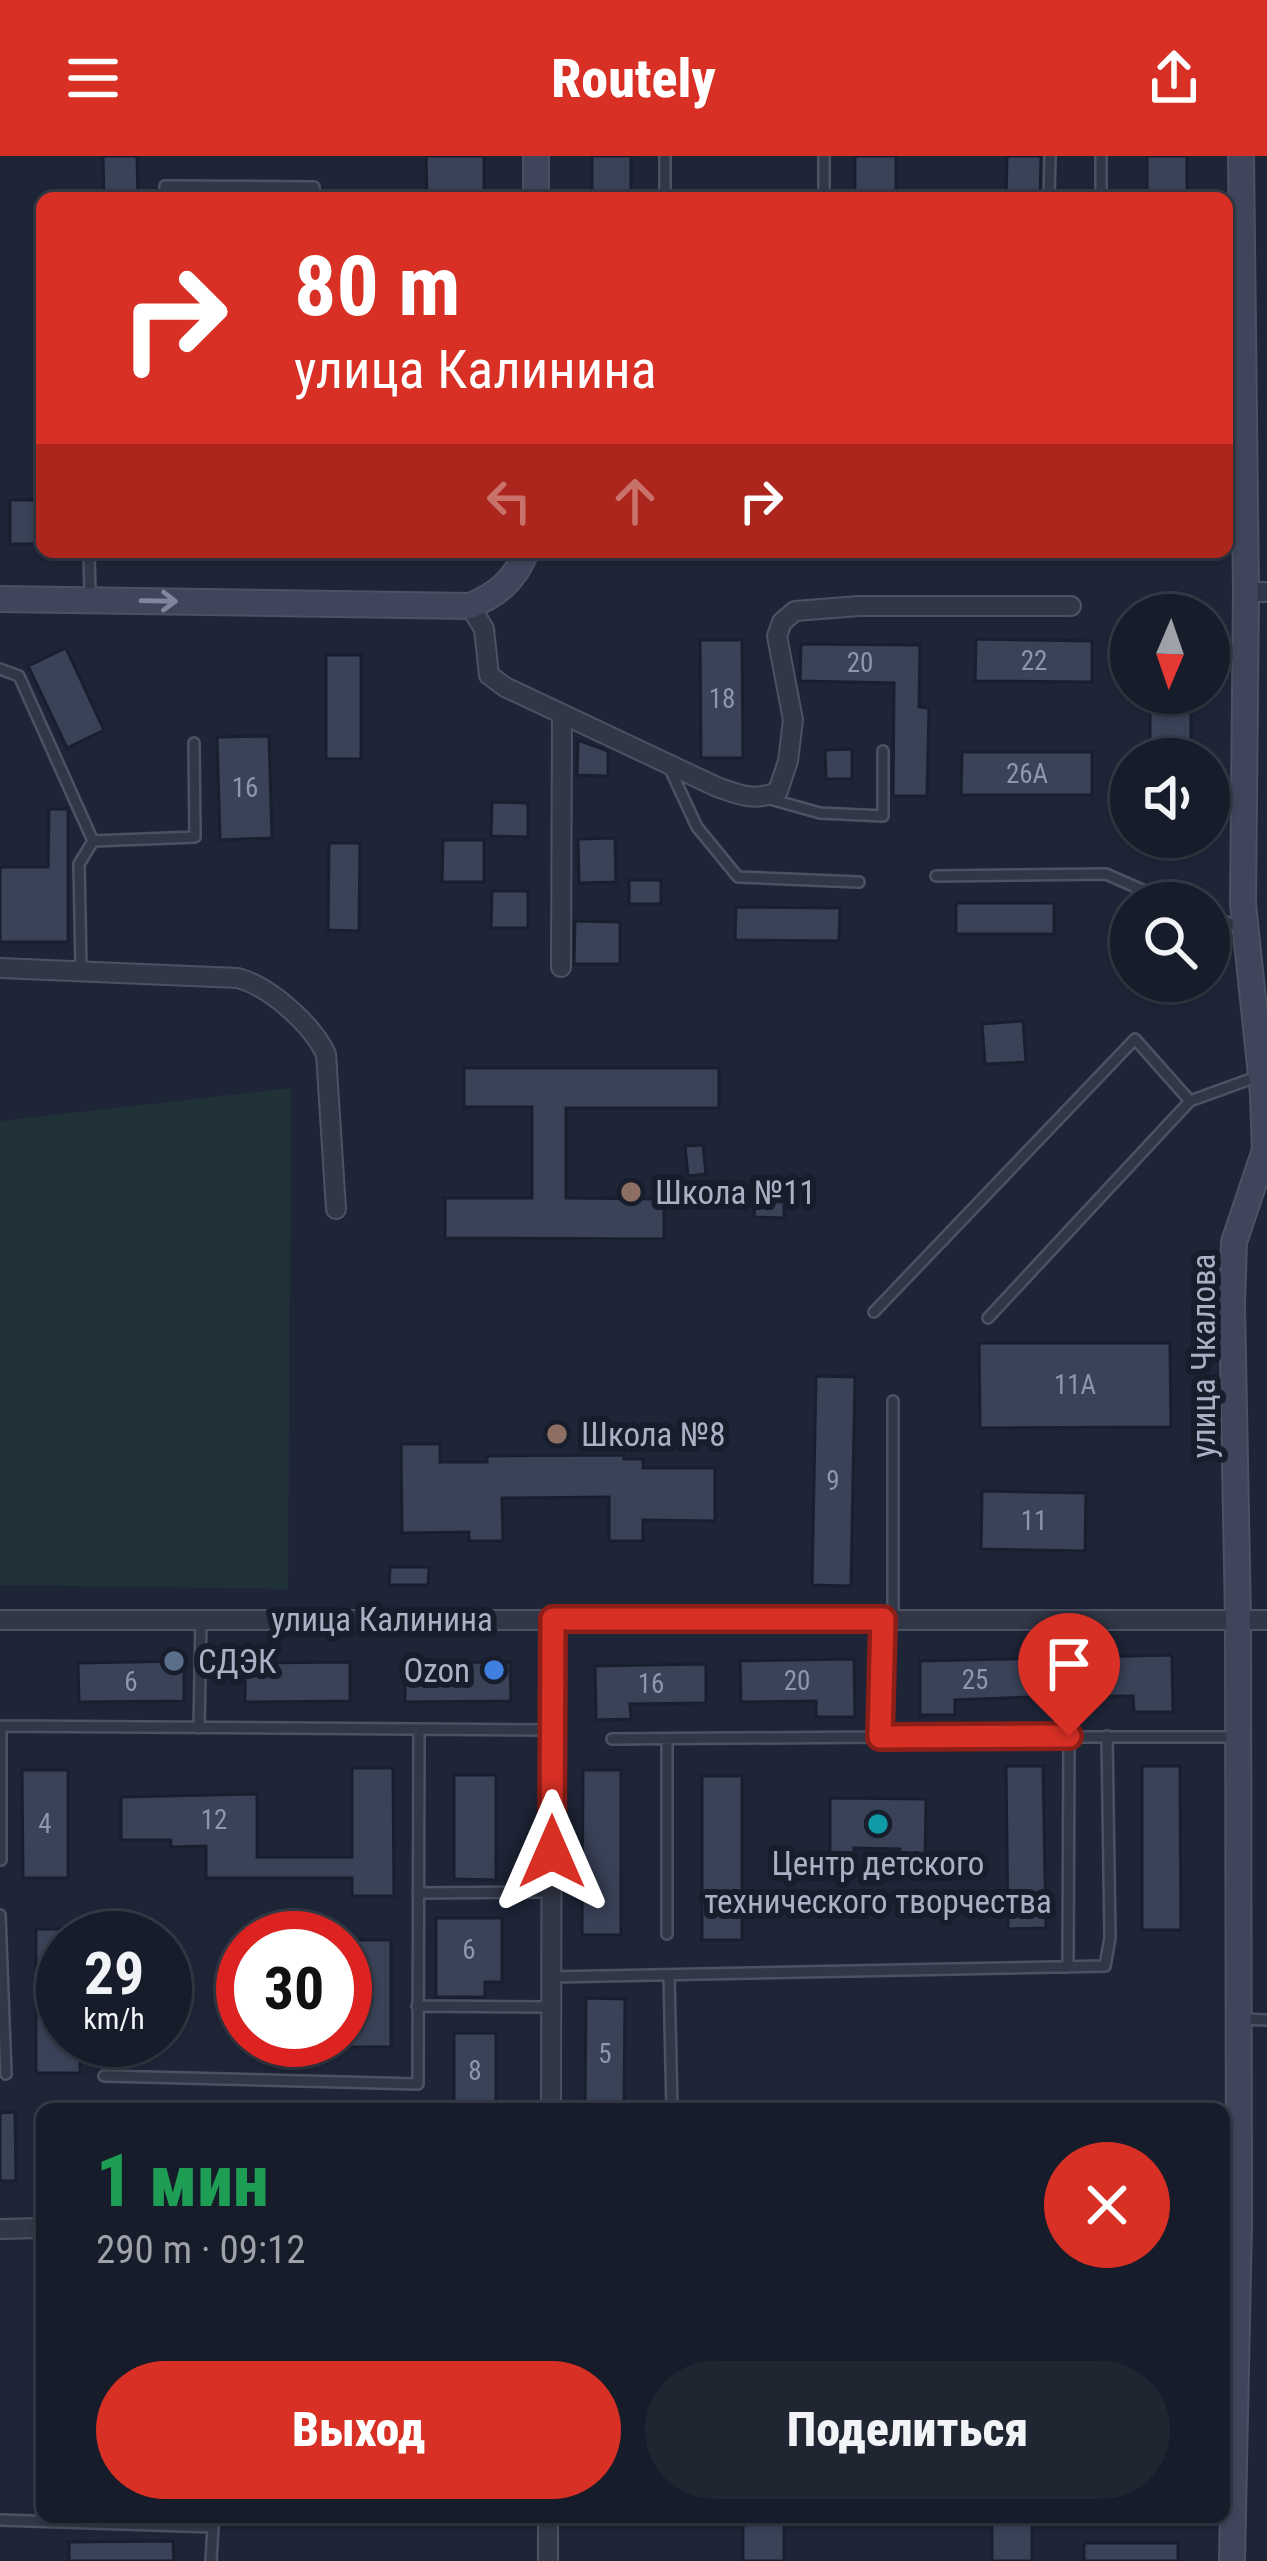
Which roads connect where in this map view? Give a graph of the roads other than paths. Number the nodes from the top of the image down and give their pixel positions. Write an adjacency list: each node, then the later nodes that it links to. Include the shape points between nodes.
1 (536, 156): 9 (street)
2 (665, 156): 10 (lane)
3 (824, 156): 11 (lane)
4 (1050, 156): 12 (lane)
5 (1101, 156): 13 (lane)
6 (1241, 156): 14 (street, улица Чкалова)
7 (165, 192): 8 (lane)
8 (314, 192)
9 (536, 192)
10 (665, 192)
11 (824, 192)
12 (1049, 192)
13 (1101, 192)
14 (1234, 222): 15 (street, улица Чкалова)
15 (1235, 415): 18 (street, улица Чкалова)
16 (88, 558): 20 (lane)
17 (524, 558): 21 (street, via 497,595)
18 (1257, 592): 34 (street, улица Чкалова)
19 (0, 598): 20 (street)
20 (90, 601): 21 (street, one-way to 21)
21 (470, 606): 24 (street, via 484,629 489,675)
22 (1071, 606): 28 (street, via 795,611 777,636 793,721 788,761 778,791)
23 (0, 669): 29 (lane, via 19,676)
24 (562, 716): 27 (street); 35 (street)
25 (194, 743): 29 (lane, via 195,837)
26 (883, 752): 28 (lane, via 883,816 820,813)
27 (667, 764): 28 (street); 31 (lane, via 697,827 738,877)
28 (764, 798)
29 (93, 841): 37 (lane, via 79,864)
30 (936, 876): 32 (lane, via 1106,874)
31 (859, 882)
32 (1124, 882)
33 (1230, 923): 34 (lane)
34 (1246, 929): 38 (street, улица Чкалова)
35 (561, 967)
36 (0, 968): 37 (street)
37 (81, 969): 40 (street, via 255,982 317,1036 326,1054)
38 (1261, 1076): 39 (lane); 47 (street, улица Чкалова, via 1265,1150 1234,1242)
39 (1190, 1101): 41 (lane, via 1135,1039); 42 (lane)
40 (336, 1209)
41 (874, 1312)
42 (988, 1318)
43 (893, 1401): 46 (lane)
44 (201, 1618): 45 (street, улица Калинина); 48 (street, улица Калинина); 51 (lane)
45 (553, 1619): 46 (street, улица Калинина); 53 (street)
46 (888, 1619): 47 (street, улица Калинина); 56 (lane)
47 (1238, 1619): 49 (street, улица Калинина); 57 (street, улица Чкалова)
48 (0, 1620)
49 (1267, 1620)
50 (0, 1726): 51 (lane); 60 (lane)
51 (199, 1728): 52 (lane)
52 (419, 1729): 53 (lane); 62 (lane)
53 (552, 1730): 61 (street)
54 (1069, 1736): 55 (lane); 56 (lane); 65 (lane)
55 (1107, 1736): 57 (lane); 65 (lane, via 1110,1938 1105,1966)
56 (880, 1737): 59 (lane)
57 (1238, 1737): 70 (street, улица Чкалова)
58 (612, 1738): 59 (lane)
59 (667, 1739): 64 (lane)
60 (1, 1860)
61 (552, 1892): 62 (lane); 67 (street)
62 (418, 1893): 68 (lane)
63 (0, 1915): 72 (lane)
64 (668, 1934)
65 (1068, 1967): 66 (lane)
66 (669, 1975): 67 (lane); 75 (lane)
67 (552, 1977): 69 (street)
68 (417, 2006): 69 (lane); 73 (lane, via 418,2084)
69 (552, 2007): 74 (street)
70 (1238, 2018): 71 (lane); 76 (street, улица Чкалова)
71 (1267, 2020)
72 (6, 2074)
73 (104, 2076)
74 (551, 2103)
75 (671, 2103)
76 (1231, 2222): 85 (street, улица Чкалова)
77 (36, 2228): 78 (street)
78 (0, 2229)
79 (0, 2520): 80 (lane)
80 (36, 2521)
81 (92, 2523): 83 (lane, via 214,2527)
82 (548, 2523): 84 (street)
83 (212, 2561)
84 (548, 2561)
85 (1232, 2561)

